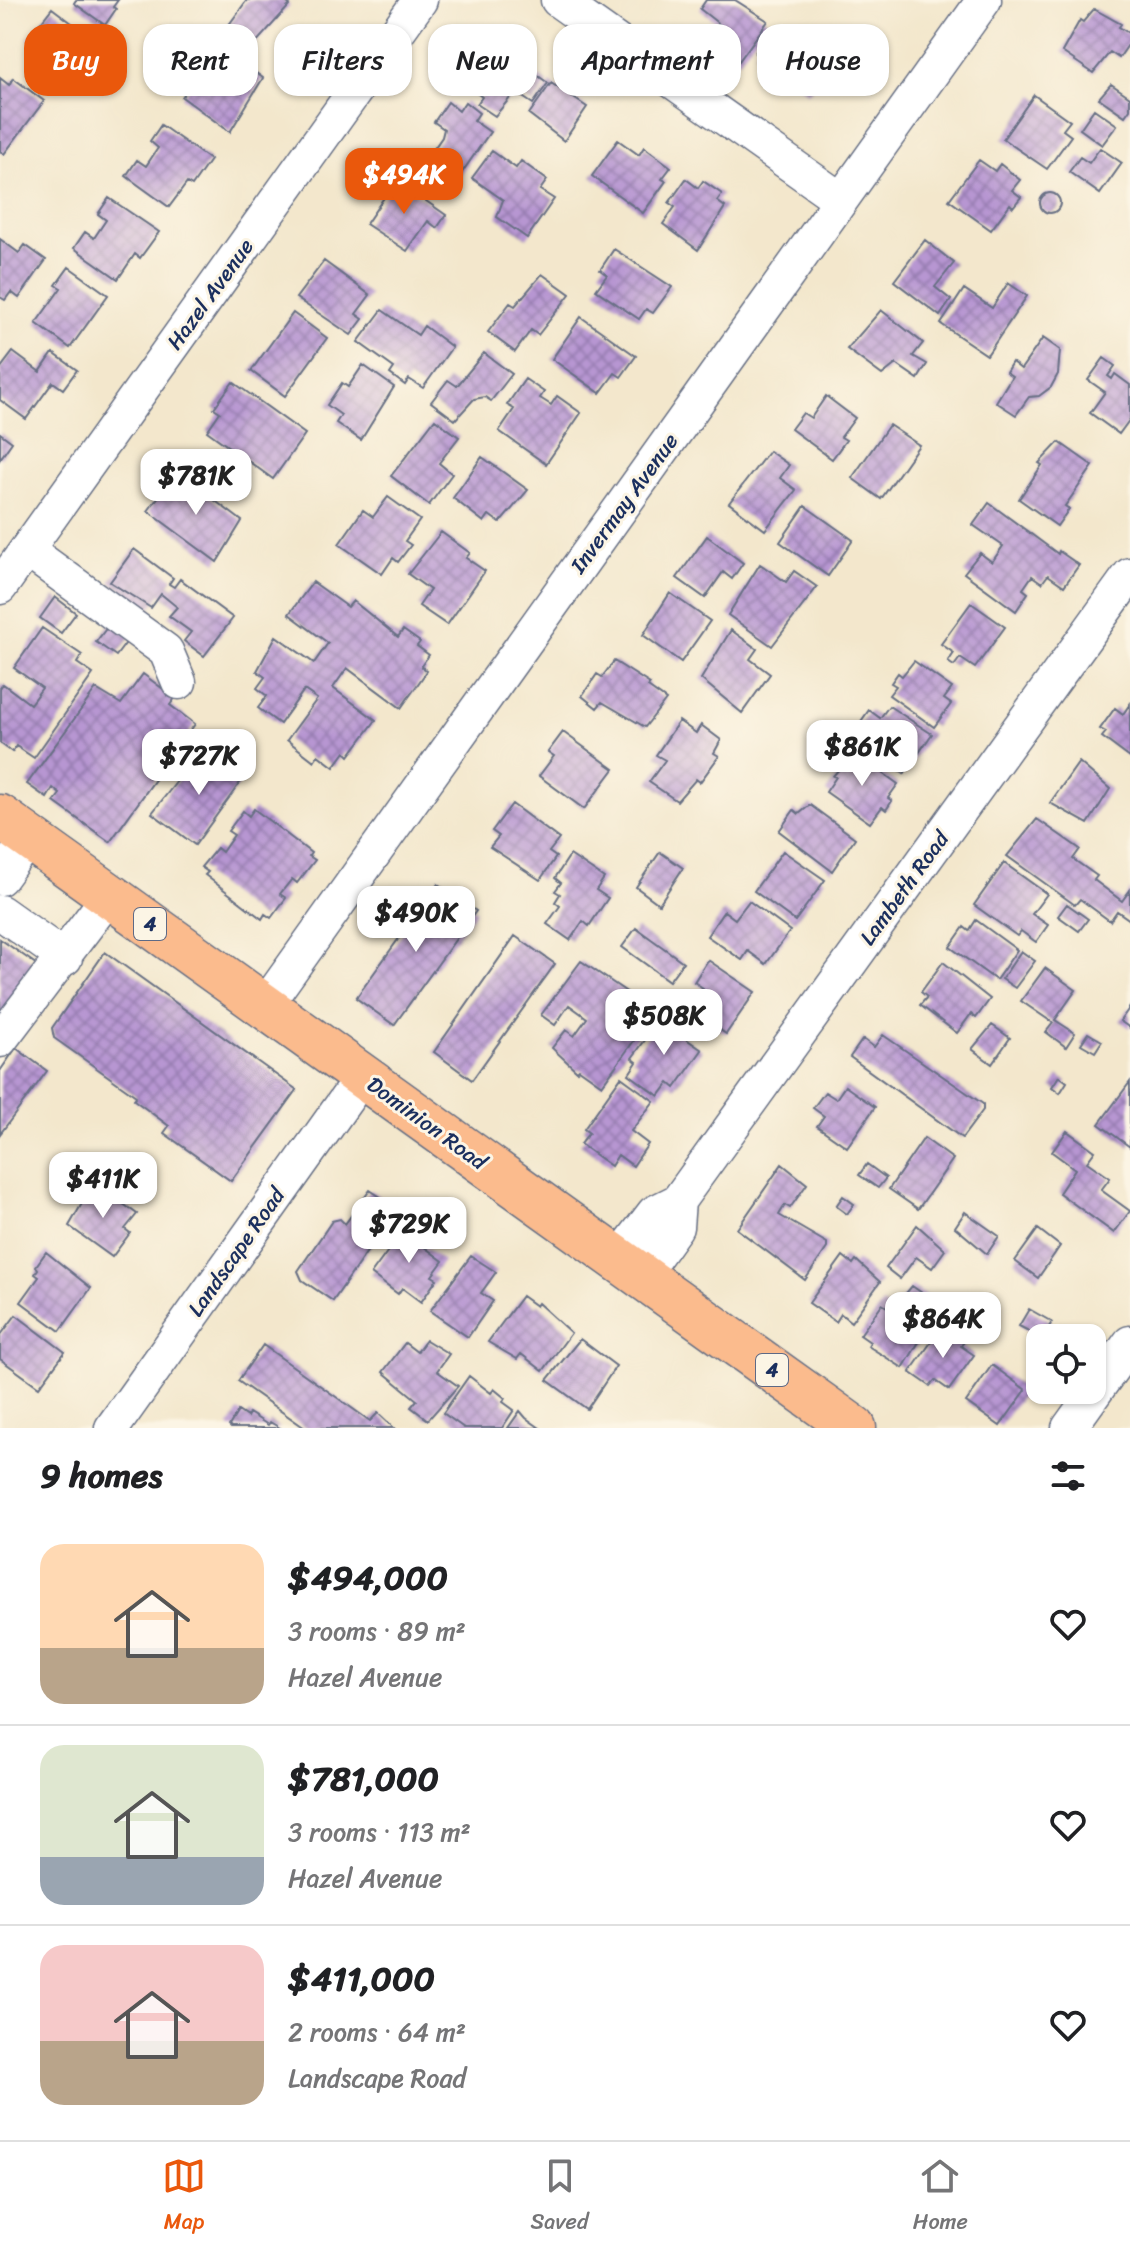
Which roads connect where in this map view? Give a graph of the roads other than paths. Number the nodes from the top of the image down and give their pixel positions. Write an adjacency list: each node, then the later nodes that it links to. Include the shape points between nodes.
1 (420, 0): 5 (street, Hazel Avenue)
2 (558, 0): 4 (street)
3 (984, 0): 4 (street, Invermay Avenue)
4 (841, 200): 14 (street, Invermay Avenue)
5 (27, 550): 7 (street, Hazel Avenue); 8 (street, via 166,651)
6 (1130, 575): 17 (street, Lambeth Road, via 678,1201 676,1227)
7 (0, 587)
8 (179, 682)
9 (14, 828): 10 (street); 11 (main road, Dominion Road / 4)
10 (0, 878)
11 (109, 896): 13 (street); 14 (main road, Dominion Road / 4)
12 (0, 912): 13 (street)
13 (65, 958): 15 (street)
14 (264, 1007): 16 (main road, Dominion Road / 4)
15 (0, 1040)
16 (362, 1077): 17 (main road, Dominion Road / 4); 19 (street, Landscape Road)
17 (630, 1268): 20 (main road, Dominion Road / 4)
18 (1130, 1343): 21 (street)
19 (112, 1428)
20 (854, 1428)
21 (1069, 1428)

